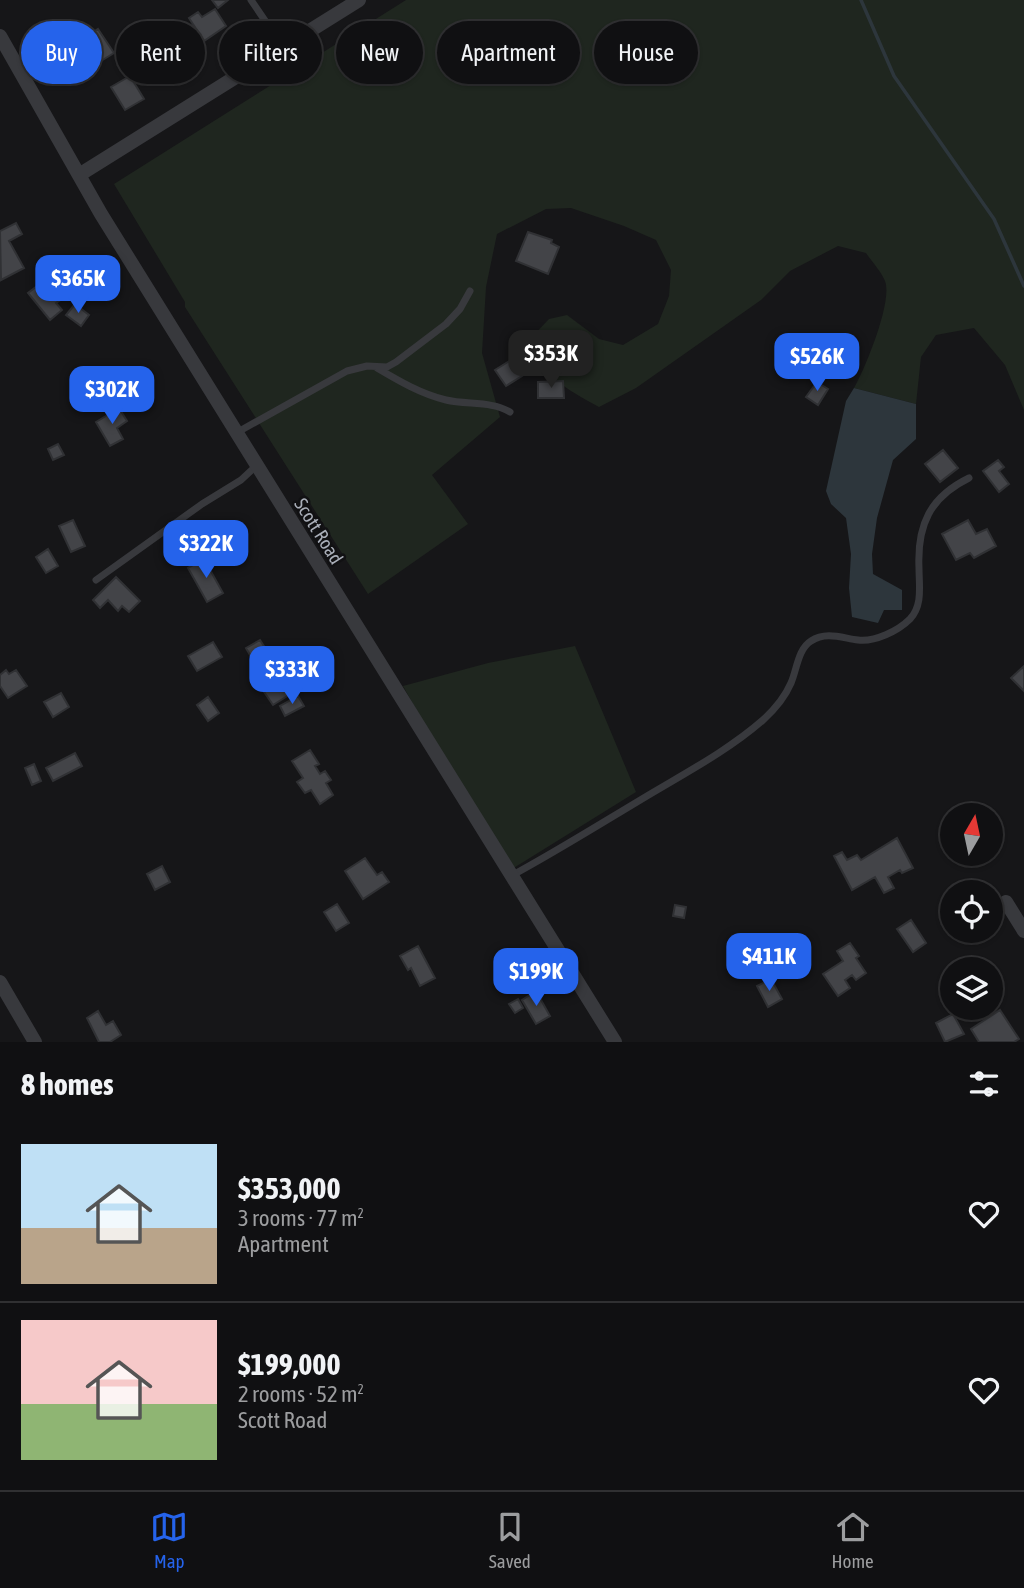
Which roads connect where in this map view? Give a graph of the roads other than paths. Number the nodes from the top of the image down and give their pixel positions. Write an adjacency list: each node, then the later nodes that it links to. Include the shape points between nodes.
1 (251, 0): 3 (lane)
2 (359, 0): 4 (street)
3 (266, 21)
4 (322, 23)
5 (0, 36): 7 (street, Scott Road)
6 (225, 84): 7 (street)
7 (79, 175): 11 (street, Scott Road)
8 (470, 291): 9 (lane, via 446,324 396,362)
9 (375, 368): 10 (lane, via 430,396); 11 (lane, via 347,371)
10 (510, 412)
11 (236, 433): 12 (street, Scott Road)
12 (256, 466): 14 (lane); 15 (street, Scott Road)
13 (969, 478): 15 (lane, via 946,490 931,509 920,547 919,603 906,622 873,639 828,635 810,641 784,695 748,733)
14 (96, 580)
15 (510, 877): 20 (street, Scott Road)
16 (1006, 902): 17 (street)
17 (1024, 931)
18 (0, 982): 19 (street)
19 (35, 1042)
20 (615, 1042)

